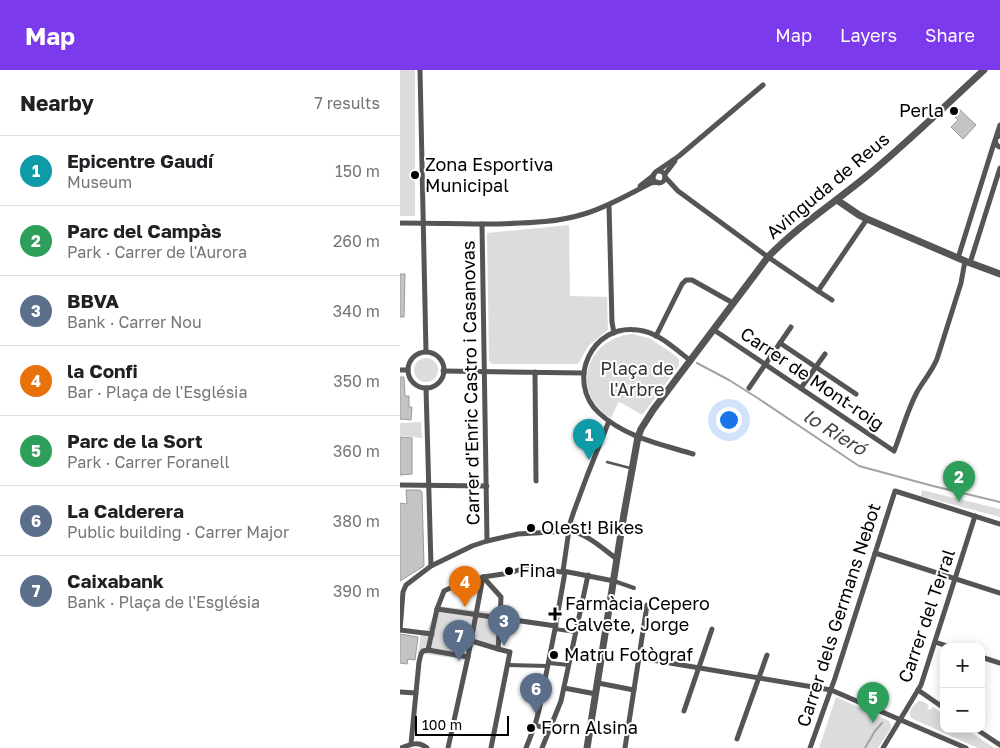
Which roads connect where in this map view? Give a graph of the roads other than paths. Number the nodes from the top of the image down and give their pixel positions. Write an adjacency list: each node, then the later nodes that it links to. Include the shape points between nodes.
1 (420, 70): 18 (street)
2 (984, 70): 14 (street, Avinguda de Reus)
3 (763, 85): 7 (street)
4 (1000, 125): 5 (street)
5 (997, 137): 6 (street, via 996,144); 21 (street)
6 (1000, 148)
7 (679, 156): 9 (street); 10 (street)
8 (1000, 168): 22 (street)
9 (656, 173): 10 (street, via 662,172); 11 (street, via 654,179); 13 (street)
10 (665, 176): 11 (street); 12 (street)
11 (659, 183): 12 (street); 13 (street)
12 (678, 191): 20 (street)
13 (629, 194): 15 (street)
14 (836, 200): 16 (street); 20 (street, Avinguda de Reus, via 798,228)
15 (609, 205): 19 (street, via 553,222); 29 (street)
16 (867, 219): 21 (street); 24 (street)
17 (400, 223): 18 (street)
18 (423, 223): 19 (street); 32 (street)
19 (482, 224): 40 (street, Carrer d'Enric Castro i Casanovas)
20 (768, 257): 24 (street); 26 (street, Avinguda de Reus)
21 (958, 258): 22 (street)
22 (968, 262): 23 (street); 45 (street, Carrer de Mont-roig, via 937,359 914,398 894,451)
23 (1000, 274)
24 (818, 291): 25 (street)
25 (832, 300)
26 (733, 303): 28 (street, Avinguda de Reus); 30 (street, via 692,280 686,280)
27 (791, 327): 31 (street)
28 (714, 330): 34 (street, Avinguda de Reus); 35 (street, Carrer de Mont-roig)
29 (614, 333): 30 (street, via 628,329); 42 (street, via 594,347)
30 (656, 336): 34 (street)
31 (780, 343): 35 (street); 36 (street)
32 (426, 352): 38 (street, via 415,356); 39 (street, via 438,358)
33 (825, 354): 36 (street)
34 (690, 361): 48 (street, Avinguda de Reus, via 649,416)
35 (765, 364): 44 (street); 45 (street, Carrer de Mont-roig)
36 (816, 367): 45 (street); 46 (street)
37 (400, 370): 38 (street)
38 (408, 370): 43 (street, via 414,385)
39 (444, 371): 40 (street); 43 (street, via 435,386)
40 (485, 371): 41 (street); 55 (street, Carrer d'Enric Castro i Casanovas)
41 (536, 372): 42 (street); 52 (street)
42 (584, 373): 47 (street, via 584,388 589,401)
43 (426, 388): 54 (street)
44 (750, 388)
45 (801, 388)
46 (856, 394)
47 (609, 421): 48 (street); 58 (street)
48 (638, 437): 49 (street); 51 (street, Avinguda de Reus)
49 (693, 454)
50 (607, 462): 51 (lane)
51 (632, 468): 61 (street, Avinguda de Reus)
52 (536, 481)
53 (400, 485): 54 (street)
54 (429, 486): 55 (street); 62 (street)
55 (487, 486): 59 (street, Carrer d'Enric Castro i Casanovas)
56 (975, 516): 57 (street); 60 (street, Carrer dels Germans Nebot, via 895,491); 66 (street, Carrer del Terral)
57 (1000, 524)
58 (569, 531): 59 (street, via 518,534); 61 (street, via 580,533); 63 (street)
59 (487, 541): 62 (street)
60 (875, 553): 66 (street); 98 (street, Carrer dels Germans Nebot)
61 (617, 559): 67 (street, Avinguda de Reus)
62 (431, 566): 72 (street, via 406,585)
63 (563, 571): 64 (street); 65 (street, via 526,567); 75 (street)
64 (588, 575): 67 (street); 78 (street)
65 (483, 577): 71 (street, via 444,591); 73 (street); 74 (street, via 501,597)
66 (955, 578): 69 (street); 81 (street, Carrer del Terral)
67 (614, 581): 68 (street); 95 (street, Avinguda de Reus)
68 (634, 588)
69 (1000, 593)
70 (647, 605): 87 (street)
71 (437, 609): 73 (street); 79 (street)
72 (401, 611): 77 (street)
73 (477, 614): 74 (street); 80 (street)
74 (500, 618): 75 (street); 83 (street)
75 (555, 627): 78 (street); 91 (street)
76 (712, 629): 93 (street)
77 (400, 630): 79 (street)
78 (576, 632): 92 (street)
79 (432, 634): 84 (street)
80 (472, 641): 83 (street); 86 (street)
81 (935, 642): 82 (street); 99 (street, Carrer del Terral)
82 (940, 644)
83 (498, 649): 90 (street, via 510,652)
84 (428, 650): 86 (street); 101 (street, via 421,654)
85 (767, 655): 94 (street)
86 (468, 657): 115 (street)
87 (640, 658): 93 (street); 97 (street)
88 (985, 658): 89 (street)
89 (1000, 663)
90 (507, 665): 91 (street); 116 (street)
91 (548, 665): 92 (street); 106 (street)
92 (569, 665): 96 (street)
93 (699, 668): 94 (street); 104 (street)
94 (759, 678): 98 (street); 109 (street)
95 (598, 683): 97 (street); 102 (street, Avinguda de Reus)
96 (564, 688): 102 (street); 107 (street)
97 (634, 690): 120 (street)
98 (831, 690): 105 (street); 121 (street, Carrer dels Germans Nebot)
99 (918, 690): 103 (street); 105 (street, Carrer del Terral)
100 (400, 692): 101 (street)
101 (416, 693): 111 (street)
102 (596, 694): 119 (street, Avinguda de Reus)
103 (940, 705)
104 (684, 711)
105 (900, 720): 110 (street); 122 (street, Carrer del Terral)
106 (535, 725): 107 (street); 117 (street)
107 (550, 730): 118 (street)
108 (982, 733): 112 (street)
109 (737, 739)
110 (952, 742): 123 (street); 124 (street)
111 (411, 744): 113 (street); 114 (street, via 422,744)
112 (1000, 745)
113 (401, 748)
114 (427, 748)
115 (448, 748)
116 (490, 748)
117 (526, 748)
118 (542, 748)
119 (587, 748)
120 (625, 748)
121 (810, 748)
122 (883, 748)
123 (949, 748)
124 (966, 748)

